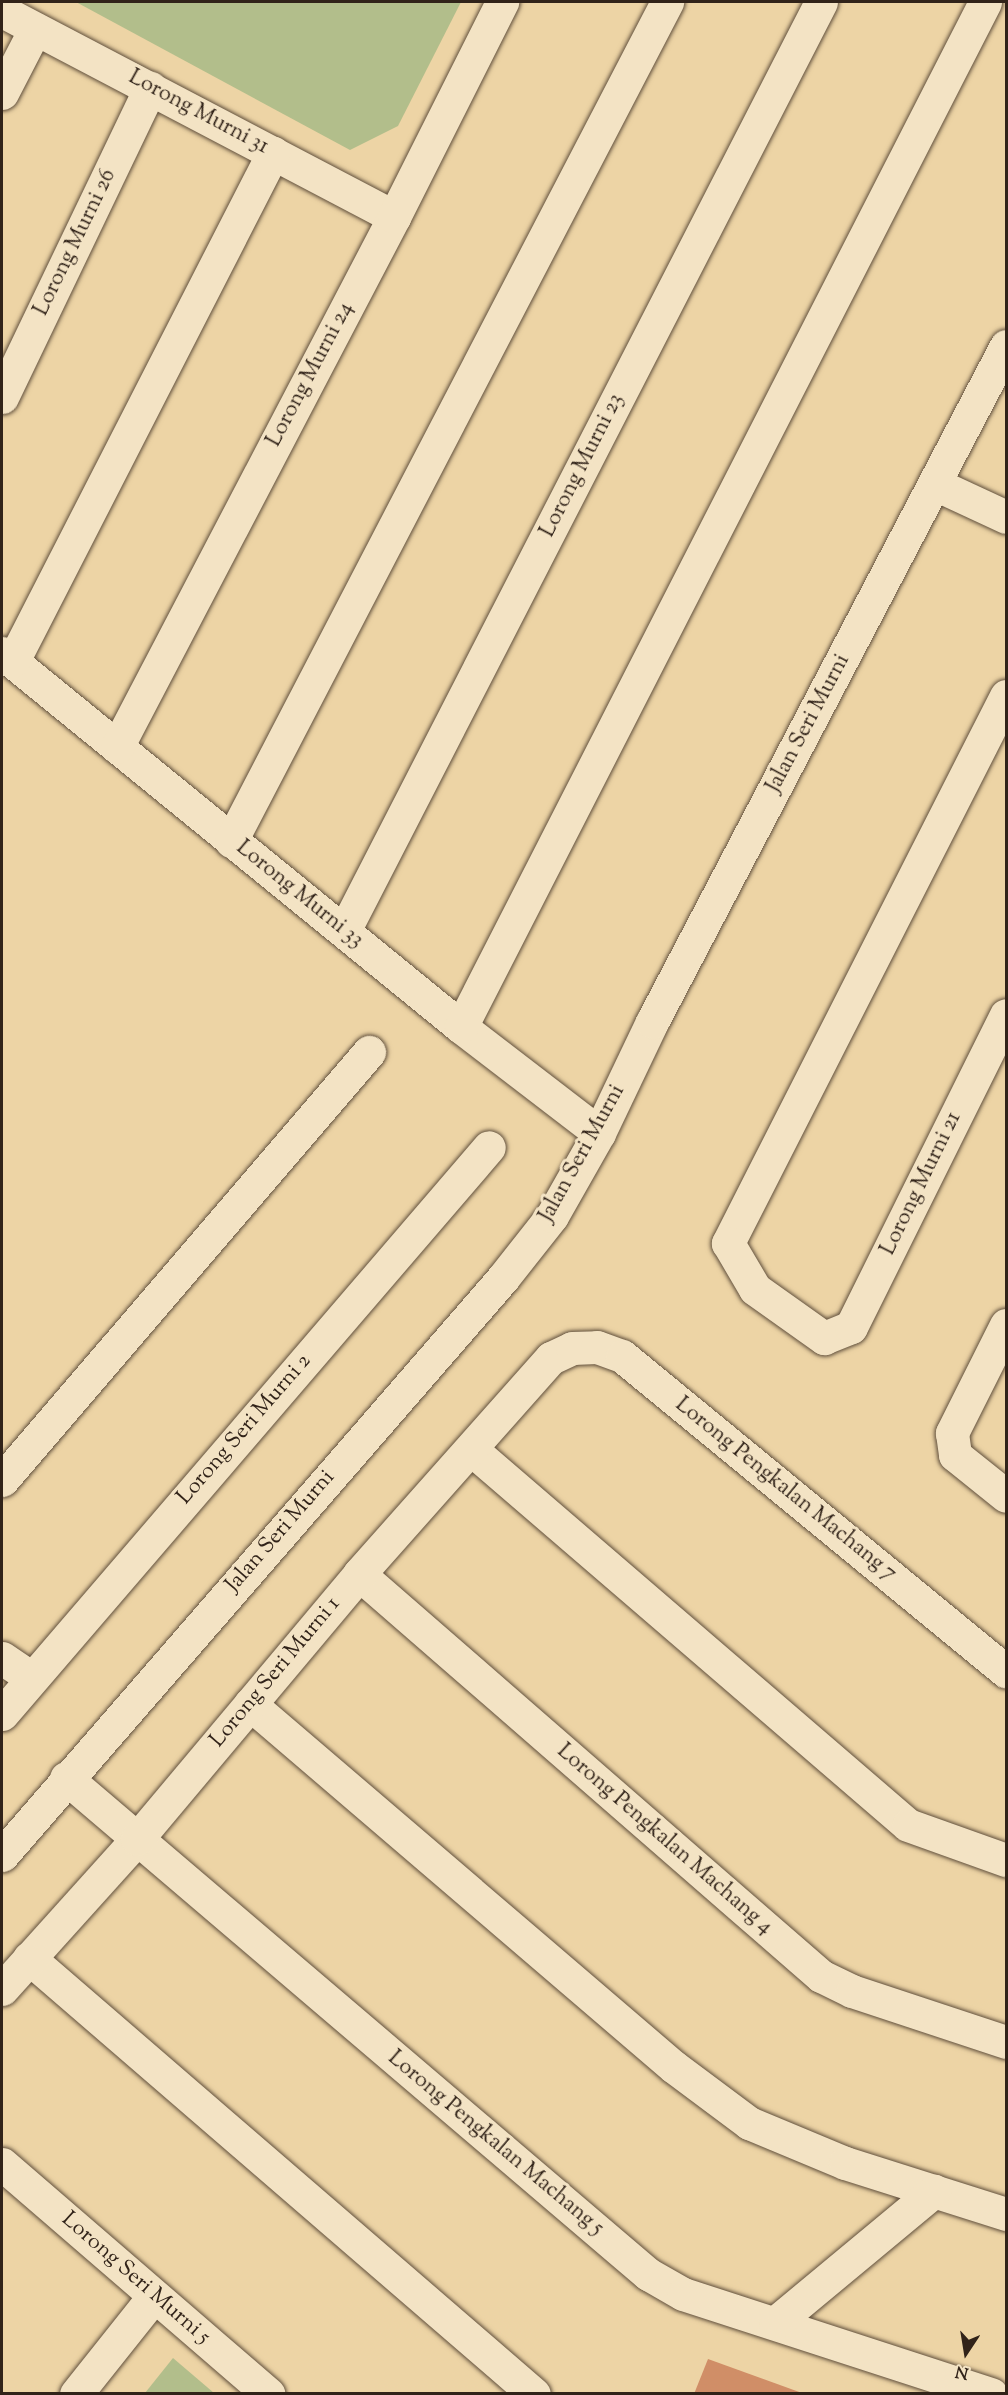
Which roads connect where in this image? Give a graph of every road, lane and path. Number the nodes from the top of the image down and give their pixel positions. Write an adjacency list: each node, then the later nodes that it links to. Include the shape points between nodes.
1 (502, 2): 10 (street, Lorong Murni 24)
2 (667, 2): 18 (street)
3 (821, 2): 19 (street, Lorong Murni 23)
4 (985, 2): 21 (street)
5 (2, 11): 6 (street, Lorong Murni 31)
6 (35, 29): 7 (street, Lorong Murni 31); 8 (street)
7 (150, 88): 9 (street, Lorong Murni 31); 12 (street, Lorong Murni 26)
8 (2, 93)
9 (273, 153): 10 (street, Lorong Murni 31); 15 (street)
10 (394, 217): 17 (street, Lorong Murni 24)
11 (1006, 346): 13 (street, Jalan Seri Murni)
12 (2, 397)
13 (936, 484): 14 (street); 23 (street, Jalan Seri Murni, via 652,1022)
14 (1006, 517)
15 (7, 657): 17 (street, Lorong Murni 33)
16 (1006, 696): 20 (street, Lorong Murni 21, via 728,1243 755,1289 824,1338 851,1327)
17 (117, 747): 18 (street, Lorong Murni 33)
18 (231, 841): 19 (street, Lorong Murni 33)
19 (344, 931): 21 (street, Lorong Murni 33)
20 (1006, 1015)
21 (461, 1027): 23 (street, Lorong Murni 33)
22 (369, 1052): 28 (street)
23 (599, 1133): 36 (street, Jalan Seri Murni, via 552,1215 502,1278)
24 (489, 1147): 33 (street, Lorong Seri Murni 2)
25 (1006, 1325): 29 (street, via 952,1433 956,1455)
26 (551, 1358): 27 (street, Lorong Seri Murni 1); 32 (street, Lorong Pengkalan Machang 7, via 572,1348 597,1347 622,1356)
27 (471, 1449): 30 (street, Lorong Seri Murni 1); 39 (street, via 908,1825)
28 (2, 1480)
29 (1006, 1496)
30 (359, 1574): 34 (street, Lorong Seri Murni 1); 42 (street, Lorong Pengkalan Machang 4, via 822,1976 852,1991)
31 (2, 1658): 33 (street)
32 (1006, 1671)
33 (32, 1678): 35 (street, Lorong Seri Murni 2)
34 (250, 1704): 37 (street, Lorong Seri Murni 1); 44 (street, via 674,2067 749,2123 844,2163)
35 (2, 1714)
36 (66, 1778): 37 (street, Lorong Pengkalan Machang 5); 38 (street, Jalan Seri Murni)
37 (137, 1839): 40 (street, Lorong Seri Murni 1); 47 (street, Lorong Pengkalan Machang 5, via 648,2274 683,2295)
38 (2, 1855)
39 (1006, 1860)
40 (29, 1958): 41 (street, Lorong Seri Murni 1); 50 (street)
41 (2, 1989)
42 (1006, 2042)
43 (2, 2164): 46 (street, Lorong Seri Murni 5)
44 (934, 2191): 45 (street); 47 (street)
45 (1006, 2214)
46 (154, 2296): 48 (street); 49 (street, Lorong Seri Murni 5)
47 (775, 2323): 51 (street, Lorong Pengkalan Machang 5)
48 (76, 2394)
49 (268, 2394)
50 (534, 2394)
51 (991, 2394)

